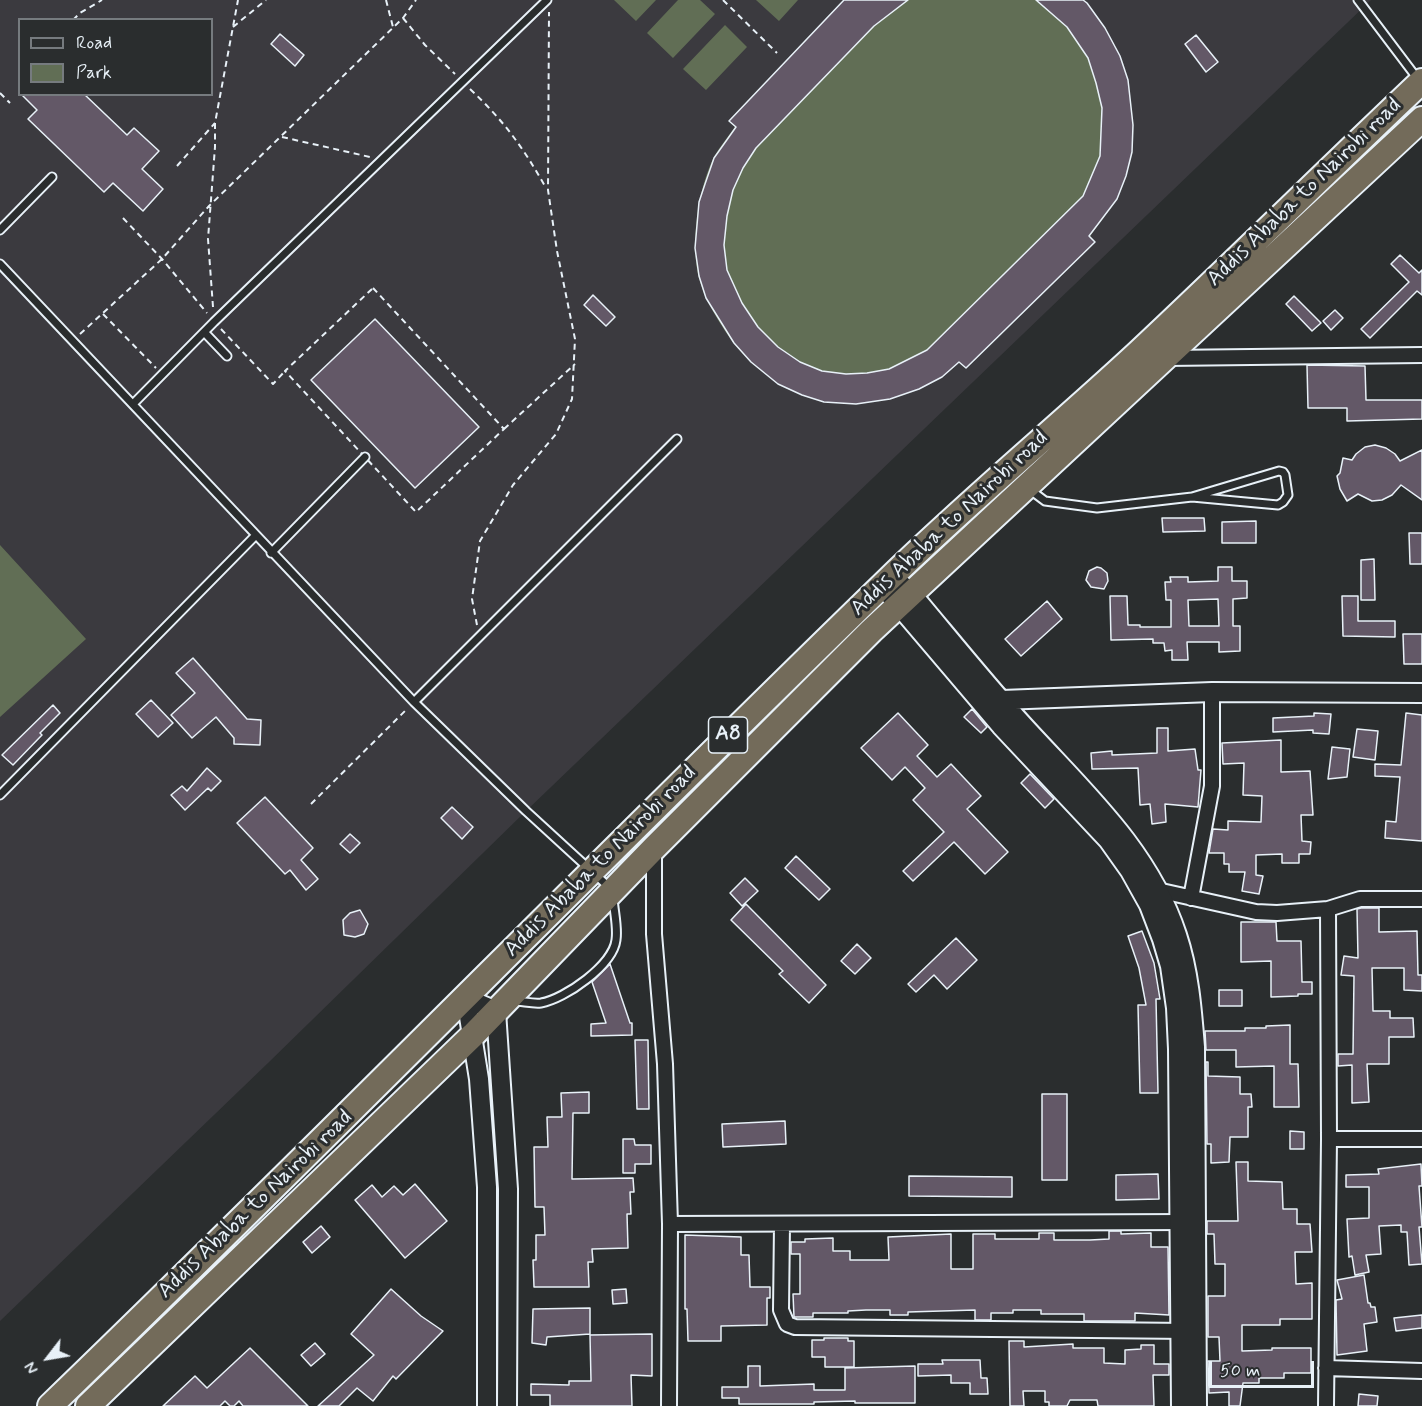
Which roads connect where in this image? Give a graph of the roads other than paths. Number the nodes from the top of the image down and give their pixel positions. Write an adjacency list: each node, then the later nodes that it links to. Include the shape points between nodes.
1 (547, 0): 8 (lane)
2 (1358, 0): 3 (lane)
3 (1421, 82): 15 (highway, Addis Ababa to Nairobi road / A8, via 1136,354)
4 (1422, 119): 11 (highway, Addis Ababa to Nairobi road / A8)
5 (52, 177): 6 (lane)
6 (0, 230)
7 (0, 264): 12 (lane)
8 (205, 333): 10 (lane); 12 (lane)
9 (1422, 355): 11 (street)
10 (227, 356)
11 (1164, 358): 15 (highway, Addis Ababa to Nairobi road / A8)
12 (133, 404): 17 (lane)
13 (677, 439): 23 (lane)
14 (365, 457): 18 (lane)
15 (1016, 479): 16 (lane, via 1045,501 1097,508); 19 (highway, Addis Ababa to Nairobi road / A8); 20 (highway, Addis Ababa to Nairobi road / A8)
16 (1192, 497): 16 (lane, via 1278,505 1288,495 1286,475 1279,471)
17 (256, 535): 18 (lane); 25 (lane)
18 (272, 553): 23 (lane)
19 (887, 581): 20 (street); 27 (highway, Addis Ababa to Nairobi road / A8)
20 (905, 599): 24 (street); 26 (highway, Addis Ababa to Nairobi road / A8)
21 (1212, 692): 22 (street); 24 (street); 30 (street, via 1212,786)
22 (1422, 693)
23 (414, 702): 27 (lane)
24 (996, 706): 29 (street)
25 (0, 795)
26 (654, 848): 28 (highway, Addis Ababa to Nairobi road / A8); 41 (street, via 654,934 665,1064)
27 (591, 871): 28 (lane); 33 (highway, Addis Ababa to Nairobi road / A8)
28 (612, 890): 34 (highway, Addis Ababa to Nairobi road / A8); 34 (lane, via 616,942 595,974 542,1003)
29 (1150, 893): 30 (street); 40 (street, via 1177,935 1191,1003 1195,1047)
30 (1191, 898): 32 (street, via 1256,912)
31 (1422, 899): 32 (street, via 1359,899)
32 (1328, 909): 36 (street)
33 (466, 998): 34 (street); 35 (street); 46 (highway, Addis Ababa to Nairobi road / A8)
34 (501, 1006): 35 (highway, Addis Ababa to Nairobi road / A8); 39 (street)
35 (473, 1035): 38 (street); 47 (highway, Addis Ababa to Nairobi road / A8)
36 (1329, 1139): 37 (street); 44 (street)
37 (1422, 1139)
38 (487, 1187): 39 (street); 48 (street)
39 (508, 1189): 49 (street)
40 (1187, 1222): 42 (street); 43 (street)
41 (670, 1224): 42 (street); 50 (street)
42 (782, 1225): 43 (street, via 781,1310 787,1324 795,1327)
43 (1188, 1331): 51 (street); 52 (street)
44 (1326, 1368): 45 (street); 53 (street)
45 (1422, 1371)
46 (50, 1406)
47 (88, 1406)
48 (487, 1406)
49 (507, 1406)
50 (669, 1406)
51 (1181, 1406)
52 (1197, 1406)
53 (1326, 1406)

